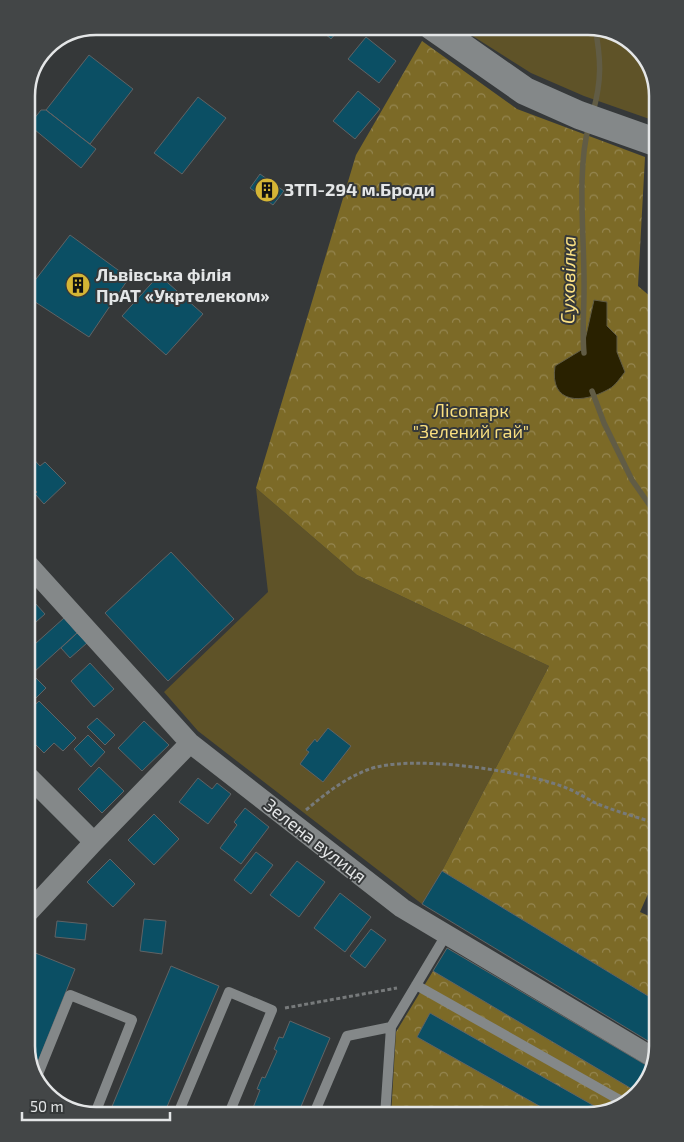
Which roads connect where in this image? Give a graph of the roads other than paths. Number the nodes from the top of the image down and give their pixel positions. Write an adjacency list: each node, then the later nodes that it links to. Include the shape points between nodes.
1 (445, 35): 2 (street, via 525,91 579,115)
2 (649, 139)
3 (35, 572): 4 (street, Зелена вулиця)
4 (190, 743): 6 (street); 8 (street, Зелена вулиця, via 402,908)
5 (35, 783): 6 (street)
6 (94, 842): 7 (street)
7 (35, 905)
8 (446, 935): 9 (lane); 11 (street, Зелена вулиця)
9 (416, 985): 10 (lane); 13 (lane)
10 (391, 1027): 17 (lane, via 347,1036); 18 (lane)
11 (648, 1054)
12 (40, 1070): 14 (lane, via 70,995 132,1020)
13 (618, 1099)
14 (98, 1107)
15 (181, 1107): 16 (lane, via 229,992 272,1010)
16 (232, 1107)
17 (317, 1107)
18 (386, 1107)

